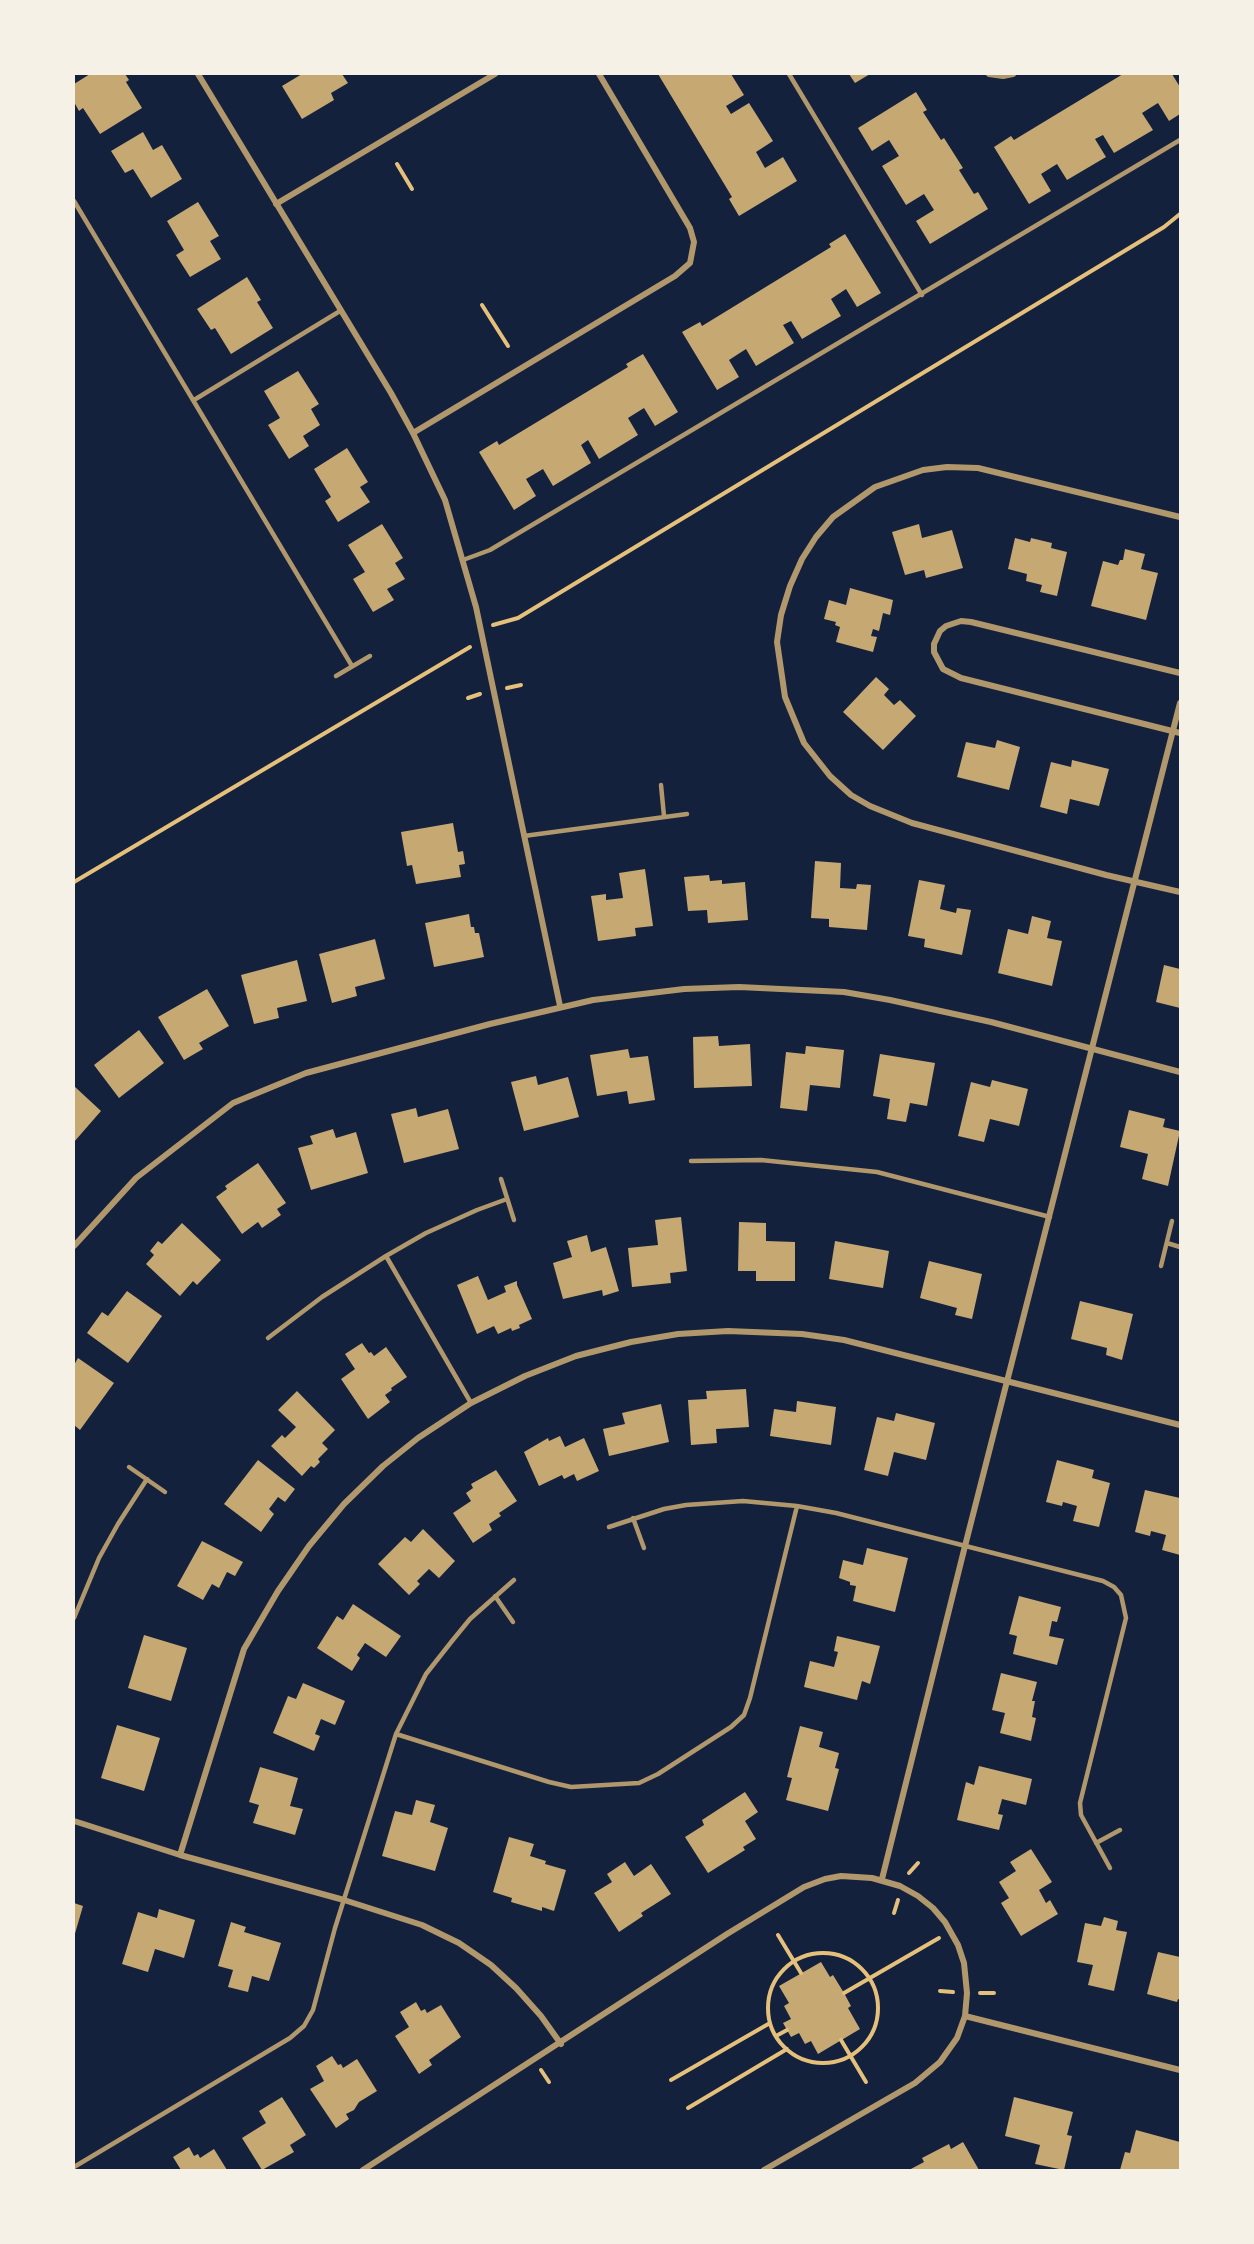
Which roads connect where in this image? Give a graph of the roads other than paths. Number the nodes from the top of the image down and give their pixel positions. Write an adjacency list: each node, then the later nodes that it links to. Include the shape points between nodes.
1 (198, 74): 9 (street)
2 (495, 74): 9 (street)
3 (599, 74): 13 (street, via 690,228 694,242 690,263 675,276)
4 (789, 74): 10 (lane)
5 (989, 74): 6 (street)
6 (1013, 74)
7 (1180, 140): 10 (lane)
8 (74, 201): 12 (lane)
9 (276, 204): 11 (street)
10 (922, 295): 15 (lane, via 490,550)
11 (340, 311): 12 (lane); 13 (street)
12 (194, 400): 17 (lane)
13 (413, 433): 15 (street, via 445,500)
14 (1180, 517): 26 (street, via 978,468 914,472 851,503 816,537 790,586 777,642 784,697 793,722 815,759 851,795 889,816 912,823)
15 (463, 560): 25 (street)
16 (370, 656): 17 (lane)
17 (352, 666): 19 (lane)
18 (1180, 673): 21 (street, via 972,622 946,626 934,644 943,669 961,678)
19 (336, 676)
20 (1180, 704): 21 (street)
21 (1177, 733): 26 (street)
22 (661, 785): 24 (lane)
23 (687, 814): 24 (lane)
24 (664, 816): 25 (lane)
25 (524, 836): 28 (street)
26 (1135, 881): 27 (street); 29 (street)
27 (1180, 892)
28 (560, 1006): 29 (street, via 684,989 738,987 844,992); 38 (street, via 306,1073 233,1103 135,1178)
29 (1093, 1048): 30 (street); 34 (street)
30 (1180, 1072)
31 (692, 1161): 34 (lane, via 760,1160 877,1172)
32 (501, 1179): 33 (lane)
33 (507, 1199): 35 (lane); 40 (lane, via 426,1233)
34 (1050, 1217): 43 (street)
35 (513, 1220)
36 (1172, 1221): 37 (lane)
37 (1167, 1243): 39 (lane); 41 (lane)
38 (74, 1246)
39 (1180, 1247)
40 (386, 1256): 42 (lane); 44 (lane)
41 (1161, 1266)
42 (268, 1338)
43 (1008, 1381): 44 (street, via 844,1340 728,1331 678,1334 576,1356); 45 (street); 52 (street)
44 (471, 1403): 62 (street, via 383,1466 344,1504 278,1591 244,1649)
45 (1180, 1425)
46 (129, 1467): 47 (lane)
47 (147, 1479): 48 (lane); 56 (lane, via 99,1558)
48 (165, 1492)
49 (797, 1506): 50 (lane, via 743,1501 664,1509); 52 (lane); 58 (lane, via 744,1715 658,1774 639,1783 571,1787)
50 (633, 1518): 51 (lane); 53 (lane)
51 (609, 1527)
52 (965, 1546): 61 (lane, via 1103,1581 1122,1595 1126,1618 1080,1803 1081,1815); 64 (street)
53 (644, 1548)
54 (514, 1580): 55 (lane)
55 (495, 1596): 57 (lane); 58 (lane, via 470,1619 426,1674)
56 (74, 1618)
57 (513, 1622)
58 (396, 1734): 65 (lane)
59 (74, 1821): 62 (street)
60 (1120, 1830): 61 (lane)
61 (1096, 1843): 63 (lane)
62 (180, 1855): 65 (street)
63 (1110, 1868)
64 (882, 1879): 66 (street, via 918,1896 951,1931 964,1963); 67 (street, via 841,1876 804,1887)
65 (344, 1900): 67 (street, via 422,1925 459,1943 516,1988); 69 (lane, via 313,2010 304,2026)
66 (965, 2016): 68 (street); 71 (street, via 952,2048 915,2083)
67 (561, 2044): 70 (street)
68 (1180, 2070)
69 (74, 2168)
70 (363, 2170)
71 (764, 2170)

